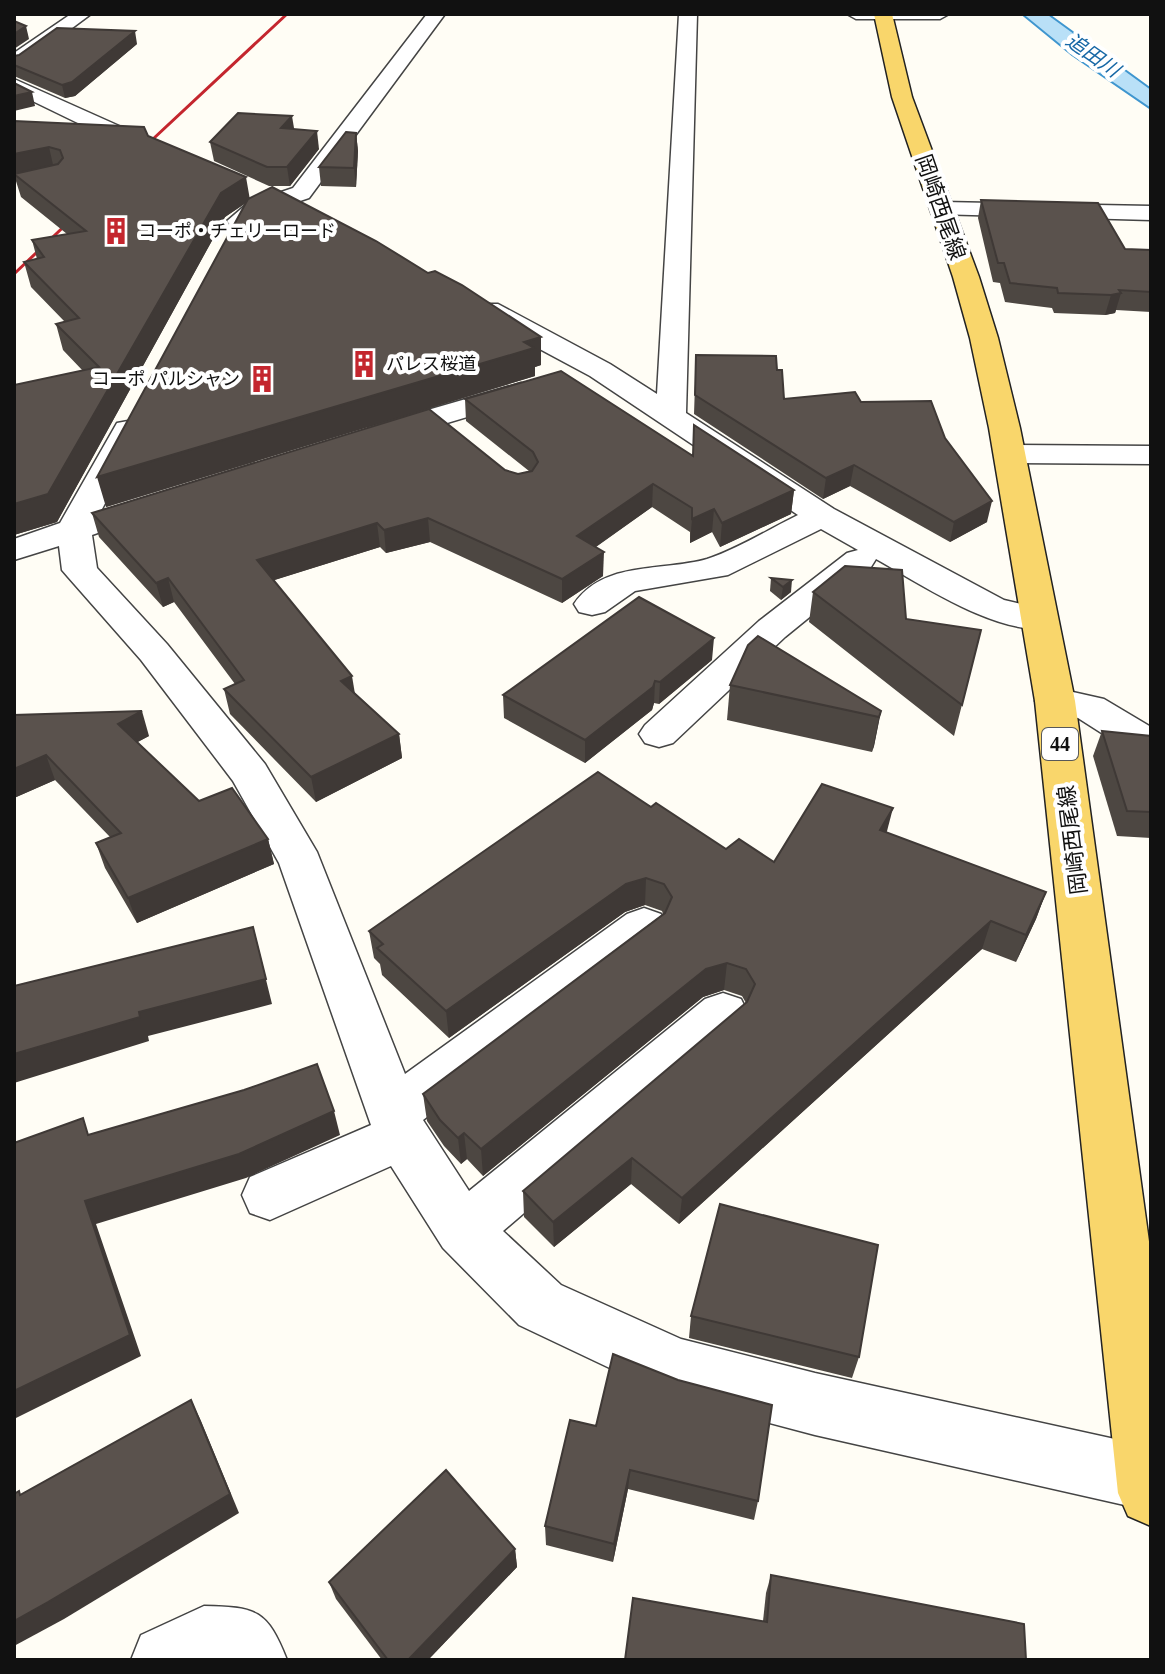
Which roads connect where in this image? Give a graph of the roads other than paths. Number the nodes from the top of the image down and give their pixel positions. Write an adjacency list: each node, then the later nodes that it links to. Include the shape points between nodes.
1 (82, 14): 7 (street)
2 (436, 14): 11 (street)
3 (688, 14): 18 (street)
4 (856, 14): 5 (street)
5 (883, 14): 6 (street); 12 (main road, 岡崎西尾線 / 44, via 902,97)
6 (940, 14)
7 (14, 62)
8 (14, 85): 9 (street)
9 (129, 139)
10 (241, 184): 11 (street)
11 (294, 208): 14 (street, via 256,208 240,218)
12 (943, 209): 13 (street); 20 (main road, 岡崎西尾線 / 44, via 983,334)
13 (1151, 213)
14 (223, 246)
15 (468, 299): 16 (street)
16 (600, 370): 18 (street); 19 (street, via 448,426)
17 (143, 401): 24 (street)
18 (671, 415): 23 (street)
19 (346, 445)
20 (1012, 454): 21 (street); 30 (main road, 岡崎西尾線 / 44)
21 (1151, 455)
22 (135, 510): 24 (street)
23 (822, 516): 25 (street); 28 (street, via 716,568)
24 (74, 529): 26 (street); 36 (street, via 80,570 154,652 250,774 301,863)
25 (876, 546): 30 (street, via 992,608); 32 (street, via 772,629)
26 (14, 550)
27 (591, 568): 28 (street)
28 (625, 582): 29 (street)
29 (592, 604)
30 (1038, 619): 31 (main road, 岡崎西尾線 / 44)
31 (1055, 701): 33 (street, via 1090,708); 39 (main road, 岡崎西尾線 / 44)
32 (659, 734)
33 (1151, 745)
34 (644, 926): 36 (street)
35 (723, 1013): 38 (street)
36 (397, 1124): 37 (street); 38 (street)
37 (270, 1195)
38 (463, 1230): 39 (street, via 540,1305 676,1368)
39 (1150, 1486)
40 (166, 1660): 41 (street, via 204,1641 216,1641 240,1642)
41 (252, 1660)

